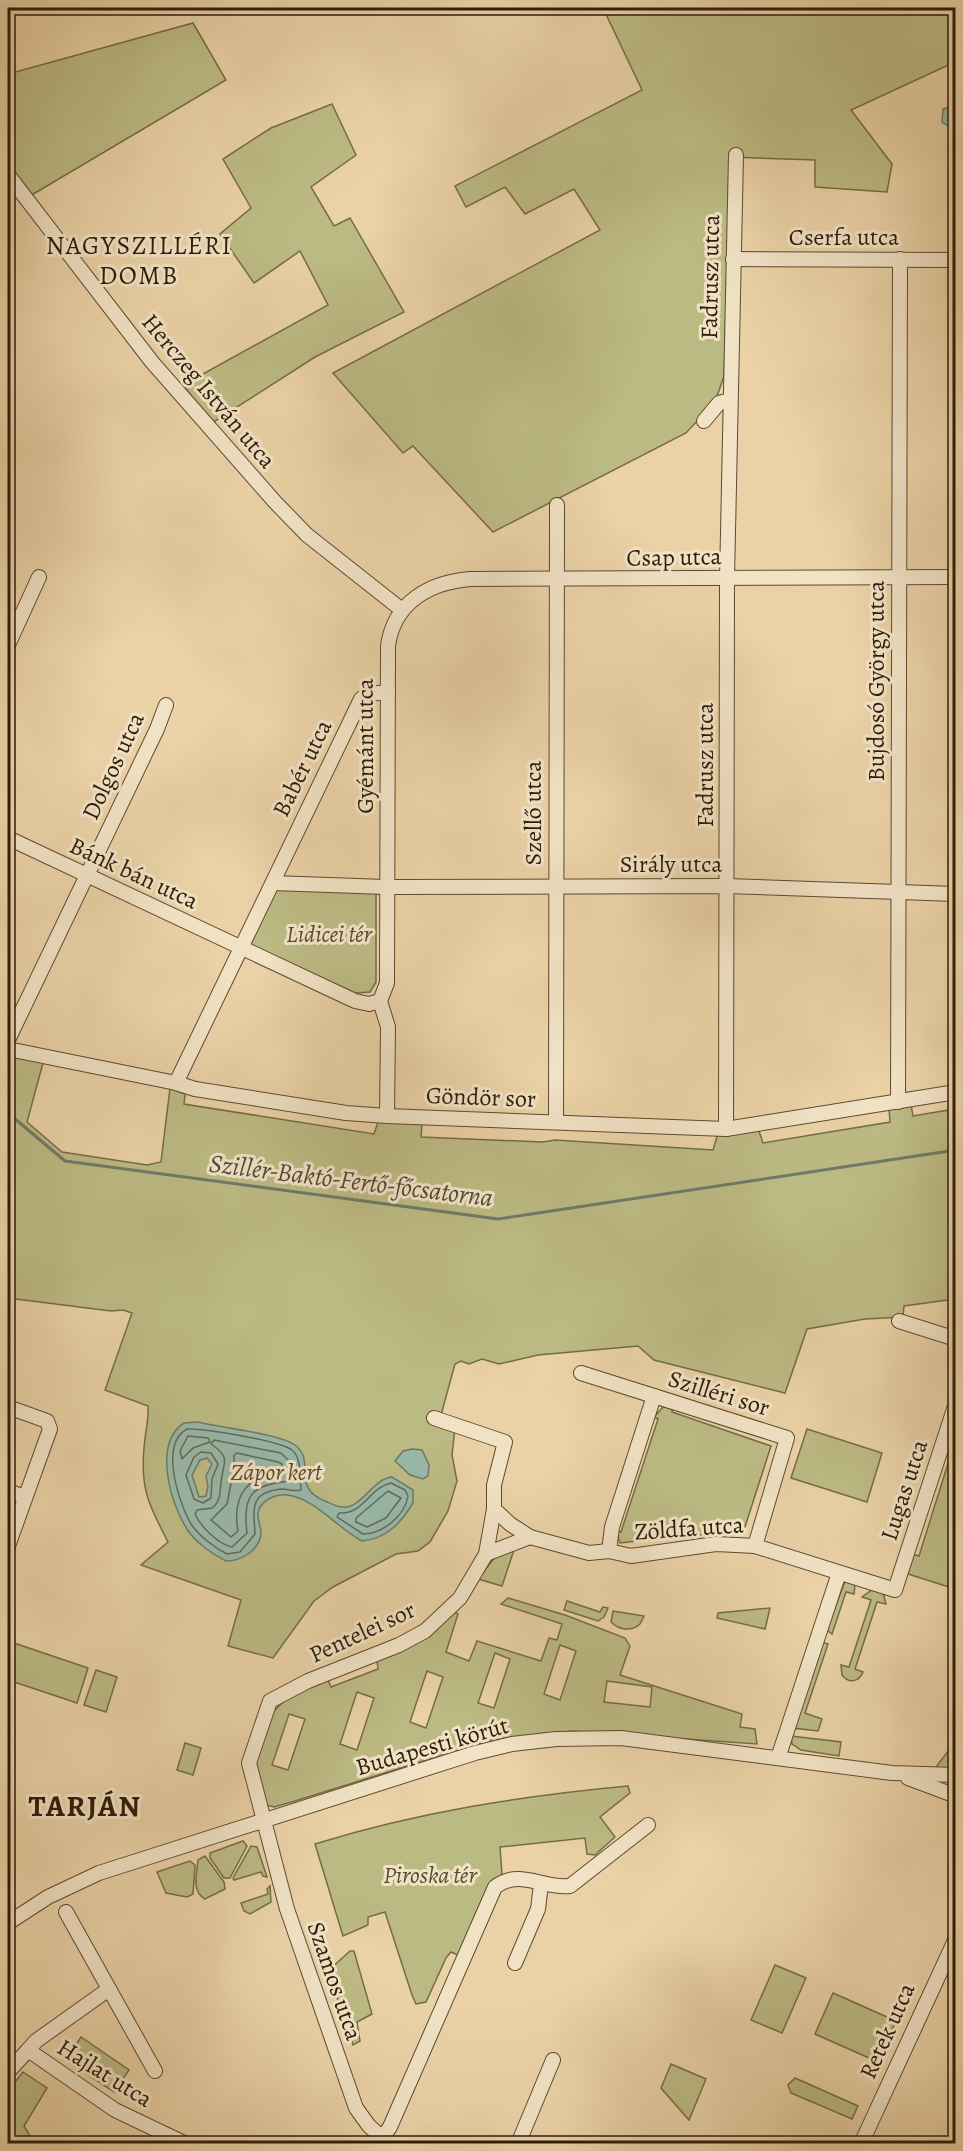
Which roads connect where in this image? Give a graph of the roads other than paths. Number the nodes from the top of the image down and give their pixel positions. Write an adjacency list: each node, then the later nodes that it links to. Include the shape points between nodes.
1 (736, 155): 3 (street, Fadrusz utca)
2 (8, 175): 14 (street, Herczeg István utca, via 152,362 275,502 307,535)
3 (732, 259): 4 (street, Cserfa utca); 6 (street, Fadrusz utca)
4 (900, 259): 5 (street, Cserfa utca); 11 (street, Bujdosó György utca)
5 (956, 260)
6 (730, 400): 7 (street, via 719,403); 12 (street, Fadrusz utca)
7 (704, 420)
8 (557, 505): 13 (street, Szellő utca)
9 (39, 577): 15 (street)
10 (956, 577): 11 (street, Csap utca)
11 (898, 578): 12 (street, Csap utca); 24 (street, Bujdosó György utca)
12 (727, 579): 13 (street, Csap utca); 22 (street, Fadrusz utca)
13 (557, 580): 14 (street, Csap utca, via 450,581 429,588); 21 (street, Szellő utca)
14 (402, 610): 16 (street, Gyémánt utca, via 389,638)
15 (8, 645)
16 (388, 692): 20 (street, Babér utca, via 361,699); 23 (street, Gyémánt utca)
17 (165, 705): 19 (street, Dolgos utca)
18 (8, 838): 19 (street, Bánk bán utca)
19 (87, 876): 26 (street, Bánk bán utca); 28 (street, Dolgos utca)
20 (273, 883): 23 (street); 26 (street)
21 (555, 886): 22 (street, Sirály utca); 23 (street, Sirály utca); 34 (street, Szellő utca)
22 (727, 886): 24 (street, Sirály utca); 35 (street, Fadrusz utca)
23 (386, 887): 27 (street, via 387,983)
24 (898, 892): 25 (street, Sirály utca); 32 (street, Bujdosó György utca)
25 (956, 894)
26 (240, 948): 27 (street, via 354,1001 369,1005); 30 (street)
27 (380, 1001): 33 (street, via 388,1027)
28 (8, 1040)
29 (8, 1049): 30 (street, Göndör sor)
30 (176, 1083): 33 (street, Göndör sor, via 346,1113)
31 (956, 1092): 32 (street, Göndör sor)
32 (898, 1102): 35 (street, Göndör sor)
33 (387, 1116): 34 (street, Göndör sor)
34 (556, 1122): 35 (street, Göndör sor)
35 (726, 1129)
36 (899, 1321): 37 (street)
37 (956, 1339)
38 (581, 1373): 39 (street, Szilléri sor)
39 (654, 1396): 48 (street, Szilléri sor, via 787,1438); 49 (street, Zöldfa utca, via 612,1527)
40 (956, 1403): 52 (street, Lugas utca)
41 (8, 1407): 44 (street, via 50,1424)
42 (434, 1418): 45 (street, Pentelei sor, via 505,1442 494,1485)
43 (8, 1491): 44 (street)
44 (25, 1497): 47 (street)
45 (494, 1509): 46 (street, Zöldfa utca); 50 (street, Pentelei sor)
46 (530, 1537): 49 (street, Zöldfa utca, via 589,1553); 50 (street)
47 (8, 1546)
48 (755, 1546): 49 (street, Zöldfa utca, via 716,1544 632,1556); 51 (street, Zöldfa utca)
49 (609, 1551)
50 (486, 1554): 57 (street, Pentelei sor, via 460,1598 425,1631 270,1701 249,1763)
51 (839, 1573): 52 (street, Zöldfa utca); 53 (street)
52 (895, 1590)
53 (778, 1758): 54 (street, Budapesti körút); 57 (street, Budapesti körút, via 621,1738 512,1744)
54 (892, 1773): 55 (street, Budapesti körút); 56 (street, Budapesti körút)
55 (956, 1775)
56 (956, 1796)
57 (264, 1820): 61 (street, Budapesti körút, via 99,1873 48,1897); 69 (street, Szamos utca, via 290,1919 356,2108)
58 (648, 1825): 59 (street, via 570,1886)
59 (541, 1884): 63 (street, via 538,1909); 69 (street, via 527,1878 510,1878 489,1896)
60 (66, 1912): 64 (street)
61 (8, 1923)
62 (954, 1946): 72 (street, Retek utca)
63 (515, 1963)
64 (109, 1989): 65 (street); 68 (street)
65 (28, 2050): 67 (street, Hajlat utca); 70 (street, Hajlat utca, via 115,2110)
66 (553, 2060): 71 (street)
67 (8, 2072)
68 (155, 2072)
69 (386, 2141)
70 (186, 2144)
71 (518, 2144)
72 (861, 2144)

